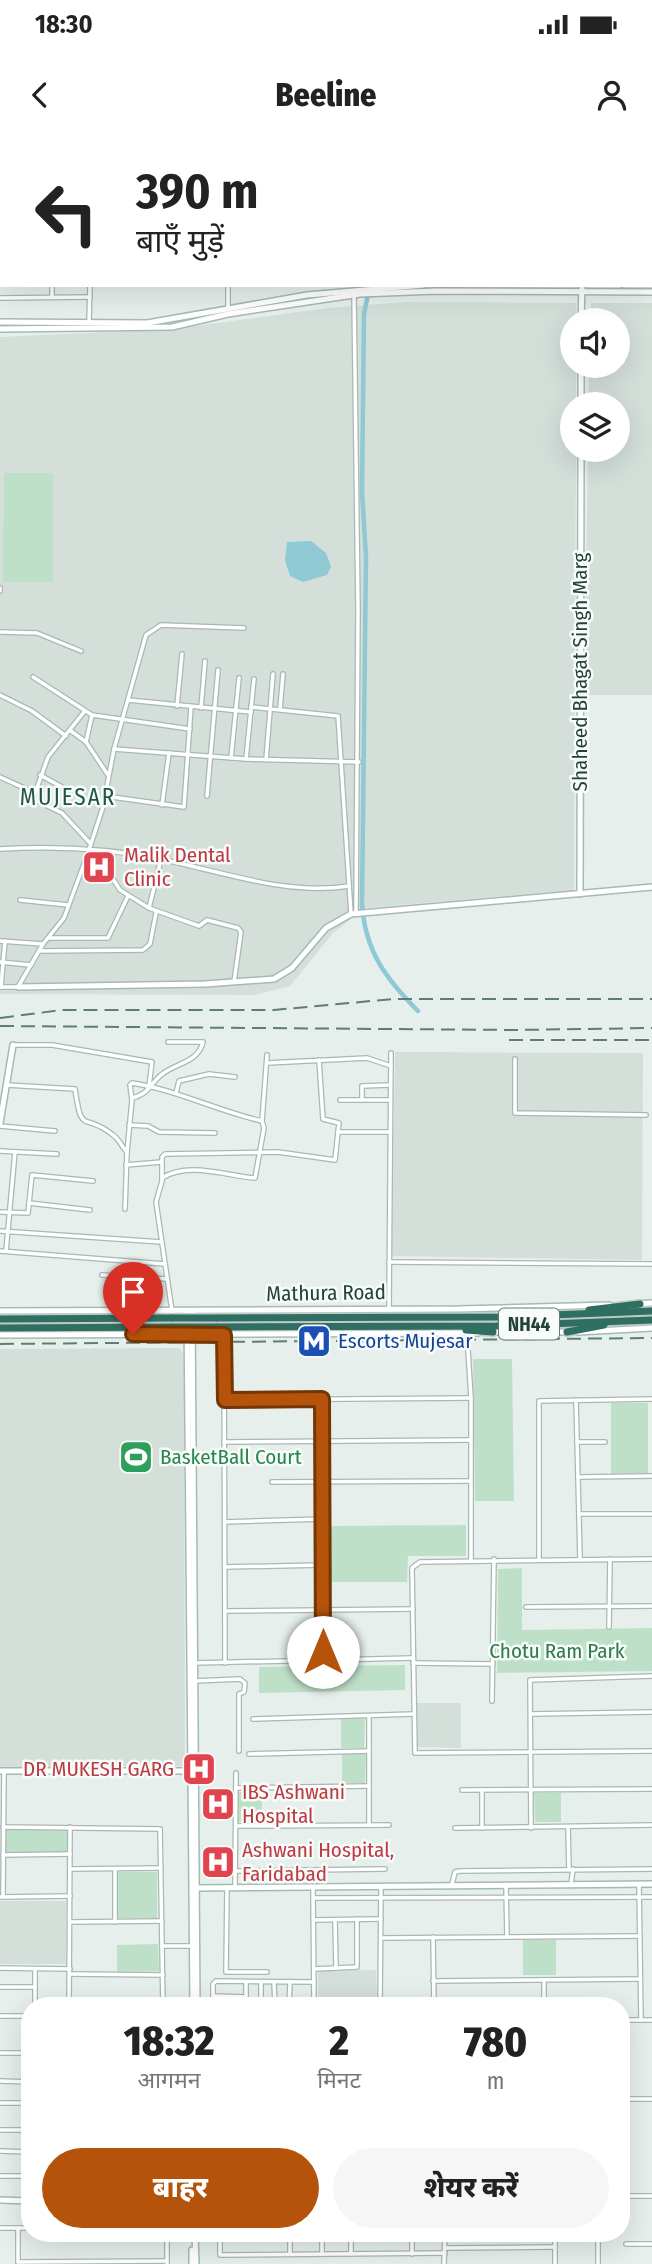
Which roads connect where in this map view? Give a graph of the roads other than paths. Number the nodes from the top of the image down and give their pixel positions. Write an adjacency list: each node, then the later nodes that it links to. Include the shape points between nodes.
1 (52, 287): 14 (street)
2 (90, 287): 12 (street)
3 (228, 287): 16 (street)
4 (306, 287): 11 (street)
5 (386, 287): 8 (street)
6 (450, 288): 7 (street); 8 (street)
7 (582, 288): 9 (street); 15 (street)
8 (378, 290): 10 (street)
9 (652, 292)
10 (358, 293): 11 (street); 16 (street); 57 (street)
11 (307, 295): 16 (street)
12 (90, 297): 14 (street); 18 (street)
13 (0, 298): 14 (street)
14 (52, 298)
15 (581, 308)
16 (228, 311): 18 (street, via 172,327)
17 (0, 322): 18 (street)
18 (89, 326): 19 (street)
19 (0, 329)
20 (581, 462): 73 (street, Shaheed Bhagat Singh Marg)
21 (244, 628): 33 (street, via 155,627 142,642)
22 (0, 632): 23 (street, via 37,633)
23 (81, 651)
24 (182, 654): 34 (street)
25 (205, 661): 36 (street)
26 (218, 670): 37 (street)
27 (273, 674): 38 (street)
28 (282, 674): 39 (street)
29 (33, 677): 42 (street)
30 (239, 678): 40 (street)
31 (254, 679): 41 (street)
32 (0, 695): 47 (street)
33 (128, 700): 34 (street); 44 (street)
34 (177, 706): 35 (street)
35 (191, 708): 36 (street); 45 (street)
36 (201, 708): 37 (street)
37 (216, 709): 40 (street); 52 (street)
38 (271, 709): 39 (street); 41 (street); 55 (street)
39 (280, 709): 56 (street, via 337,715)
40 (236, 710): 41 (street); 53 (street)
41 (251, 710): 54 (street)
42 (84, 712): 43 (street); 46 (street)
43 (92, 715): 44 (street); 48 (street)
44 (122, 721): 45 (street); 49 (street)
45 (190, 729): 51 (street)
46 (70, 730): 47 (street); 48 (street)
47 (66, 736): 58 (street)
48 (86, 742): 60 (street)
49 (114, 749): 50 (street); 60 (street)
50 (169, 753): 51 (street); 65 (street)
51 (190, 754): 52 (street); 65 (street, via 185,806)
52 (210, 757): 53 (street); 64 (street)
53 (231, 758): 54 (street)
54 (246, 759): 55 (street)
55 (266, 760): 56 (street)
56 (340, 762): 57 (street); 71 (street)
57 (359, 762): 79 (street)
58 (40, 775): 61 (street); 62 (street)
59 (0, 777): 62 (street)
60 (110, 777): 63 (street)
61 (62, 788)
62 (35, 793): 66 (street, via 33,801 62,813)
63 (105, 796): 65 (street); 66 (street)
64 (207, 796)
65 (162, 805)
66 (91, 844): 68 (street)
67 (0, 849): 68 (street, via 58,846)
68 (88, 850): 69 (street); 70 (street)
69 (87, 856): 74 (street, via 105,866 118,889); 76 (street)
70 (161, 859): 71 (street, via 309,890); 77 (street)
71 (349, 886): 79 (street)
72 (652, 887): 73 (street)
73 (580, 894): 79 (street)
74 (128, 896): 77 (street); 80 (street, via 108,938)
75 (20, 900): 76 (street)
76 (68, 905): 80 (street)
77 (149, 908): 78 (street)
78 (156, 913): 83 (street, via 150,944 144,950); 86 (street, via 199,926 207,920 238,928)
79 (355, 914): 86 (street, via 326,928 283,975)
80 (48, 938): 82 (street)
81 (3, 941): 82 (street); 84 (street)
82 (43, 944): 83 (street)
83 (39, 951): 85 (street)
84 (1, 962): 85 (street); 87 (street)
85 (31, 965): 88 (street)
86 (234, 982): 88 (street)
87 (0, 987): 88 (street)
88 (18, 987)
89 (168, 1042): 100 (street, via 203,1042 196,1056 164,1073)
90 (13, 1045): 99 (street); 100 (street, via 52,1045 152,1062)
91 (391, 1053): 96 (street)
92 (267, 1055): 95 (street)
93 (515, 1059): 106 (street, via 515,1113)
94 (319, 1060): 95 (street); 96 (street, via 368,1058); 111 (street, via 323,1119 339,1122)
95 (267, 1063): 107 (street)
96 (391, 1066): 98 (street)
97 (235, 1077): 101 (street, via 203,1075 179,1081)
98 (390, 1084): 104 (street, via 362,1086); 105 (street)
99 (7, 1085): 108 (street); 116 (street, via 74,1088 79,1117 113,1135)
100 (151, 1087): 101 (street); 102 (street); 102 (street, via 131,1084)
101 (176, 1093): 107 (street)
102 (132, 1098): 109 (street)
103 (340, 1100): 104 (street)
104 (362, 1100): 105 (street)
105 (390, 1100): 112 (street)
106 (646, 1115)
107 (262, 1121): 118 (street)
108 (0, 1124): 110 (street)
109 (129, 1125): 113 (street, via 148,1125 159,1132); 116 (street)
110 (55, 1131)
111 (338, 1132): 112 (street); 118 (street, via 335,1160)
112 (390, 1132): 133 (street)
113 (215, 1133)
114 (0, 1151): 115 (street)
115 (15, 1152): 117 (street); 127 (street)
116 (127, 1152): 120 (street)
117 (57, 1154)
118 (261, 1154): 119 (street, via 166,1154); 121 (street, via 255,1178 203,1171 173,1172)
119 (161, 1162): 120 (street); 121 (street)
120 (126, 1165): 124 (street)
121 (162, 1178): 130 (street, via 156,1202)
122 (93, 1181): 123 (street, via 32,1175)
123 (29, 1203): 125 (street); 127 (street, via 27,1214)
124 (125, 1209)
125 (90, 1210)
126 (0, 1212): 127 (street)
127 (9, 1212): 129 (street)
128 (0, 1231): 129 (street)
129 (7, 1231): 130 (street); 132 (street)
130 (161, 1242): 134 (street)
131 (0, 1251): 132 (street)
132 (6, 1251): 134 (street)
133 (389, 1262): 135 (street); 140 (street)
134 (165, 1264): 137 (street)
135 (652, 1264)
136 (102, 1275): 137 (street)
137 (167, 1279): 142 (street)
138 (652, 1303): 139 (street, Mathura Road)
139 (639, 1304): 140 (street, Mathura Road); 145 (highway)
140 (389, 1309): 143 (street, Mathura Road)
141 (0, 1311): 142 (street, Mathura Road)
142 (172, 1311): 143 (street, Mathura Road)
143 (190, 1311): 154 (street)
144 (652, 1311): 145 (highway, NH44)
145 (564, 1315): 146 (highway, NH44, bridge)
146 (0, 1319)
147 (652, 1320): 148 (highway, NH44)
148 (618, 1321): 149 (highway, NH44); 153 (highway)
149 (439, 1326): 150 (highway, NH44, bridge); 152 (highway)
150 (0, 1328)
151 (652, 1328): 153 (street, Mathura Road)
152 (493, 1332): 153 (street, Mathura Road); 155 (street, Mathura Road)
153 (567, 1332)
154 (190, 1334): 156 (street, Mathura Road); 157 (street, Mathura Road); 194 (street)
155 (467, 1334): 157 (street, Mathura Road); 158 (street)
156 (0, 1335)
157 (224, 1335): 161 (street)
158 (471, 1398): 159 (street); 163 (street)
159 (322, 1399): 161 (street); 164 (street)
160 (652, 1399): 162 (street)
161 (225, 1400): 165 (street)
162 (576, 1400): 166 (street); 177 (street, via 538,1404)
163 (470, 1440): 164 (street); 170 (street)
164 (322, 1441): 165 (street); 172 (street)
165 (224, 1442): 176 (street)
166 (577, 1442): 167 (street); 169 (street)
167 (605, 1442)
168 (652, 1476): 169 (street)
169 (578, 1477): 173 (street)
170 (470, 1481): 172 (street); 180 (street)
171 (272, 1482): 172 (street)
172 (322, 1482): 175 (street)
173 (579, 1514): 174 (street); 178 (street)
174 (652, 1514)
175 (322, 1519): 176 (street); 183 (street)
176 (225, 1522): 184 (street)
177 (539, 1558): 178 (street); 181 (street)
178 (580, 1558): 179 (street)
179 (610, 1558): 182 (street); 187 (street)
180 (471, 1559): 181 (street); 188 (street, via 415,1563)
181 (494, 1559): 196 (street)
182 (652, 1559)
183 (322, 1564): 184 (street); 190 (street)
184 (225, 1567): 189 (street)
185 (652, 1606): 187 (street)
186 (526, 1607): 187 (street)
187 (610, 1607): 191 (street)
188 (413, 1609): 190 (street); 193 (street)
189 (225, 1611): 190 (street); 195 (street)
190 (323, 1611): 192 (street)
191 (610, 1627)
192 (323, 1661): 193 (street); 195 (street)
193 (413, 1661): 196 (street); 201 (street)
194 (193, 1663): 195 (street); 198 (street); 211 (street)
195 (225, 1663)
196 (493, 1664): 199 (street)
197 (652, 1676): 202 (street, via 533,1678)
198 (195, 1681): 206 (street, via 240,1679 245,1683 244,1692 239,1693); 211 (street)
199 (492, 1701)
200 (652, 1712): 202 (street)
201 (414, 1714): 203 (street); 205 (street, via 417,1754)
202 (531, 1714): 205 (street)
203 (369, 1716): 204 (street); 207 (street)
204 (253, 1720)
205 (531, 1750): 208 (street); 218 (street)
206 (239, 1751)
207 (369, 1751): 209 (street); 213 (street)
208 (652, 1751)
209 (249, 1754)
210 (2, 1771): 211 (street); 219 (street)
211 (193, 1771): 248 (street); 268 (street)
212 (236, 1773): 214 (street)
213 (369, 1786): 214 (street); 220 (street)
214 (236, 1788): 223 (street)
215 (652, 1789): 218 (street)
216 (462, 1790): 217 (street)
217 (482, 1790): 218 (street); 227 (street)
218 (531, 1790): 228 (street)
219 (2, 1807): 224 (street)
220 (369, 1825): 221 (street); 223 (street)
221 (389, 1825)
222 (652, 1825): 229 (street)
223 (236, 1826): 238 (street)
224 (3, 1827): 225 (street); 231 (street)
225 (70, 1827): 230 (street); 232 (street, via 159,1827)
226 (455, 1828): 227 (street)
227 (482, 1828): 228 (street)
228 (531, 1828): 229 (street)
229 (568, 1828): 237 (street)
230 (70, 1854): 231 (street); 234 (street)
231 (3, 1855): 251 (street)
232 (162, 1868): 235 (street); 260 (street)
233 (652, 1868): 237 (street)
234 (70, 1869): 235 (street); 249 (street)
235 (115, 1869): 262 (street)
236 (385, 1869): 238 (street)
237 (571, 1869): 239 (street, via 460,1871 454,1874); 242 (street)
238 (235, 1871): 245 (street)
239 (452, 1884): 243 (street); 247 (street)
240 (639, 1884): 241 (street); 242 (street); 253 (street)
241 (652, 1884)
242 (571, 1885): 243 (street)
243 (506, 1886): 255 (street)
244 (227, 1887): 245 (street); 248 (street); 274 (street, via 226,1972)
245 (235, 1887): 246 (street)
246 (313, 1887): 247 (street); 254 (street)
247 (381, 1887): 252 (street)
248 (196, 1888): 268 (street)
249 (70, 1896): 251 (street); 261 (street)
250 (652, 1896): 253 (street)
251 (2, 1897)
252 (381, 1897): 254 (street); 255 (street); 257 (street)
253 (640, 1897): 255 (street); 263 (street)
254 (313, 1898): 258 (street)
255 (506, 1898): 265 (street)
256 (358, 1919): 257 (street); 259 (street); 270 (street, via 358,1965)
257 (381, 1919): 266 (street)
258 (313, 1920): 259 (street); 272 (street)
259 (335, 1920): 270 (street)
260 (162, 1921): 262 (street); 267 (street)
261 (70, 1922): 262 (street); 273 (street)
262 (115, 1922)
263 (640, 1936): 265 (street); 276 (street)
264 (433, 1937): 265 (street); 266 (street); 278 (street)
265 (506, 1937)
266 (381, 1938): 296 (street)
267 (162, 1946): 268 (street); 275 (street)
268 (195, 1946): 290 (street)
269 (0, 1968): 271 (street)
270 (336, 1968): 272 (street)
271 (35, 1969): 273 (street); 285 (street)
272 (314, 1969): 283 (street)
273 (70, 1972): 275 (street); 288 (street)
274 (267, 1972)
275 (163, 1975): 289 (street)
276 (640, 1979): 277 (street); 302 (street)
277 (544, 1980): 278 (street); 298 (street)
278 (433, 1981): 297 (street)
279 (246, 1982): 280 (street); 286 (street, via 214,1982); 291 (street)
280 (261, 1982): 281 (street); 292 (street)
281 (274, 1982): 282 (street); 293 (street)
282 (290, 1982): 283 (street); 294 (street)
283 (314, 1982): 295 (street)
284 (0, 1987): 285 (street)
285 (35, 1987): 287 (street)
286 (213, 1996): 291 (street)
287 (35, 1997)
288 (69, 1997)
289 (163, 1997)
290 (195, 1997)
291 (246, 1997)
292 (261, 1997)
293 (275, 1997)
294 (289, 1997)
295 (314, 1997)
296 (380, 1997)
297 (433, 1997)
298 (544, 1997)
299 (0, 2016): 300 (street)
300 (21, 2016)
301 (630, 2020): 302 (street)
302 (641, 2020): 303 (street)
303 (652, 2020)
304 (0, 2053): 305 (street)
305 (21, 2053)
306 (0, 2081): 307 (street)
307 (21, 2082)
308 (630, 2099): 309 (street)
309 (652, 2099)
310 (0, 2103): 311 (street)
311 (21, 2103)
312 (0, 2130): 313 (street)
313 (21, 2130)
314 (0, 2151): 315 (street)
315 (21, 2152)
316 (0, 2176): 317 (street)
317 (21, 2176)
318 (630, 2196): 319 (street)
319 (652, 2196)
320 (0, 2200): 321 (street)
321 (21, 2201)
322 (0, 2228): 323 (street)
323 (19, 2228): 343 (street)
324 (167, 2242): 347 (street)
325 (194, 2242): 348 (street)
326 (220, 2242): 339 (street, via 220,2255)
327 (290, 2242): 339 (street)
328 (322, 2242): 340 (street)
329 (351, 2242): 341 (street)
330 (412, 2242): 342 (street)
331 (445, 2242): 337 (street)
332 (555, 2242): 336 (street)
333 (598, 2242): 351 (street)
334 (626, 2244): 335 (street)
335 (652, 2244)
336 (555, 2247): 337 (street); 350 (street)
337 (445, 2248): 338 (street)
338 (444, 2253): 342 (street); 349 (street)
339 (290, 2254): 340 (street)
340 (322, 2254): 341 (street)
341 (351, 2254): 342 (street)
342 (412, 2254)
343 (18, 2263): 344 (street)
344 (60, 2263): 345 (street)
345 (94, 2263): 346 (street)
346 (130, 2263): 347 (street)
347 (167, 2263)
348 (194, 2264)
349 (444, 2264)
350 (555, 2264)
351 (598, 2264)

